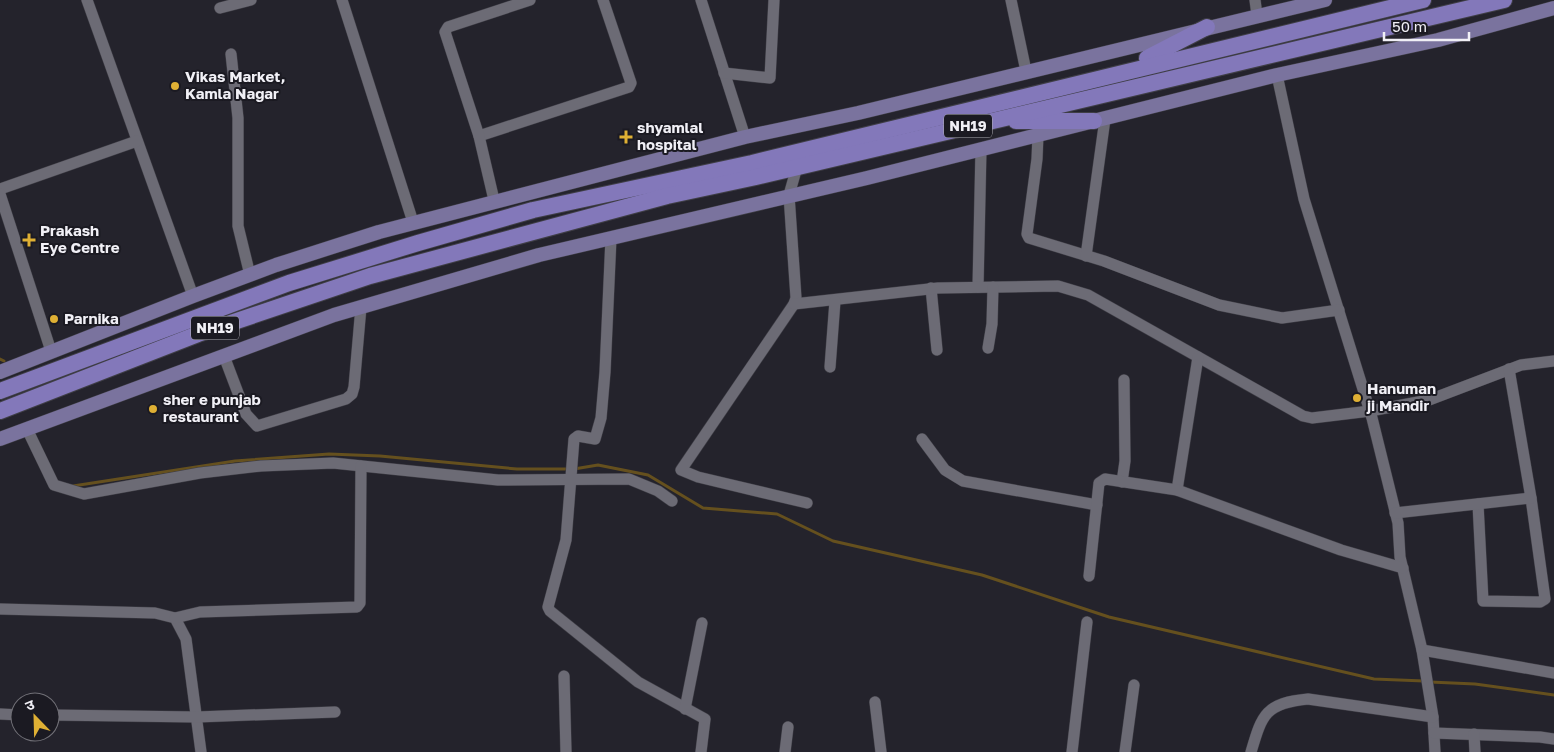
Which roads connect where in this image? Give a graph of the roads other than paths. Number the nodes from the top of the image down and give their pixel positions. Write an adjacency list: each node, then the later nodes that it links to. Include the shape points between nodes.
1 (88, 0): 27 (street)
2 (251, 0): 13 (street)
3 (342, 0): 34 (street)
4 (530, 0): 25 (street, via 446,29)
5 (603, 0): 25 (street, via 631,83 629,87)
6 (701, 0): 19 (street)
7 (774, 0): 19 (street, via 770,78)
8 (1011, 0): 18 (street)
9 (1255, 0): 15 (street)
10 (1325, 0): 15 (main road)
11 (1423, 0): 20 (highway, NH19)
12 (1504, 0): 22 (highway, NH19)
13 (220, 8)
14 (1554, 8): 21 (main road, via 1438,40)
15 (1257, 15): 16 (main road)
16 (1207, 27): 18 (main road); 20 (highway)
17 (231, 54): 37 (street, via 238,118 238,226)
18 (1026, 70): 26 (main road, via 858,113)
19 (724, 73): 26 (street)
20 (1106, 76): 56 (highway, NH19, via 752,162 533,210 418,242 289,283)
21 (1277, 76): 23 (main road); 45 (street, via 1304,199)
22 (991, 120): 23 (highway); 29 (highway, NH19)
23 (1100, 120): 24 (main road); 36 (street)
24 (1038, 135): 28 (main road); 36 (street, via 1038,159 1027,236)
25 (479, 136): 33 (street)
26 (745, 137): 33 (main road)
27 (137, 142): 30 (street); 41 (street)
28 (981, 150): 32 (main road); 38 (street)
29 (798, 167): 32 (street); 57 (highway, NH19, via 667,196 370,276 198,334)
30 (0, 190)
31 (0, 194): 48 (street)
32 (789, 195): 35 (main road); 43 (street)
33 (494, 200): 34 (main road)
34 (413, 222): 37 (main road)
35 (611, 238): 44 (main road, via 539,255); 63 (street, via 601,418 595,439 575,437)
36 (1086, 256): 45 (street, via 1219,305 1282,318)
37 (250, 275): 41 (main road)
38 (978, 287): 39 (street); 40 (street)
39 (993, 287): 46 (street); 50 (street, via 1058,286 1078,291)
40 (932, 288): 42 (street); 47 (street)
41 (193, 296): 48 (main road)
42 (835, 301): 43 (street); 52 (street)
43 (794, 304): 68 (street, via 680,470 698,478)
44 (361, 307): 49 (main road); 49 (street, via 354,388 346,399 256,426 246,414)
45 (1339, 310): 58 (street)
46 (988, 348)
47 (937, 350)
48 (51, 351): 54 (main road)
49 (224, 356): 59 (main road)
50 (1198, 357): 58 (street, via 1308,418); 65 (street)
51 (1554, 361): 53 (street)
52 (830, 367)
53 (1509, 369): 58 (street, via 1429,400); 66 (street)
54 (0, 372)
55 (1124, 380): 64 (street, via 1125,461)
56 (0, 391)
57 (0, 411)
58 (1370, 411): 71 (street)
59 (27, 429): 60 (main road); 62 (street, via 54,485 84,494 200,473 261,466 333,463)
60 (0, 439)
61 (922, 440): 70 (street, via 945,470 963,481)
62 (361, 466): 63 (street, via 498,480); 75 (street, via 360,603 357,607 200,612)
63 (572, 469): 67 (street, via 629,479 658,491); 83 (street, via 566,540 549,609 638,682)
64 (1122, 482): 65 (street); 70 (street, via 1102,480)
65 (1177, 490): 72 (street, via 1341,550)
66 (1531, 498): 69 (street); 69 (street, via 1545,598 1540,602 1483,601)
67 (672, 501)
68 (807, 504)
69 (1478, 504): 71 (street)
70 (1097, 505): 73 (street)
71 (1396, 513): 72 (street)
72 (1403, 568): 78 (street)
73 (1089, 576)
74 (0, 609): 75 (street, via 155,613)
75 (175, 618): 86 (street, via 186,639)
76 (1087, 622): 97 (street)
77 (702, 623): 83 (street)
78 (1422, 650): 79 (street); 87 (street)
79 (1554, 673)
80 (564, 676): 93 (street)
81 (1134, 685): 98 (street)
82 (875, 702): 96 (street)
83 (685, 709): 94 (street, via 705,719)
84 (336, 712): 86 (street)
85 (60, 715): 86 (street)
86 (197, 717): 92 (street)
87 (1433, 717): 89 (street); 99 (street, via 1296,700 1266,713)
88 (788, 727): 95 (street)
89 (1434, 733): 90 (street); 100 (street)
90 (1474, 734): 91 (street); 101 (street)
91 (1554, 739)
92 (201, 752)
93 (566, 752)
94 (701, 752)
95 (786, 752)
96 (881, 752)
97 (1072, 752)
98 (1125, 752)
99 (1251, 752)
100 (1435, 752)
101 (1476, 752)

